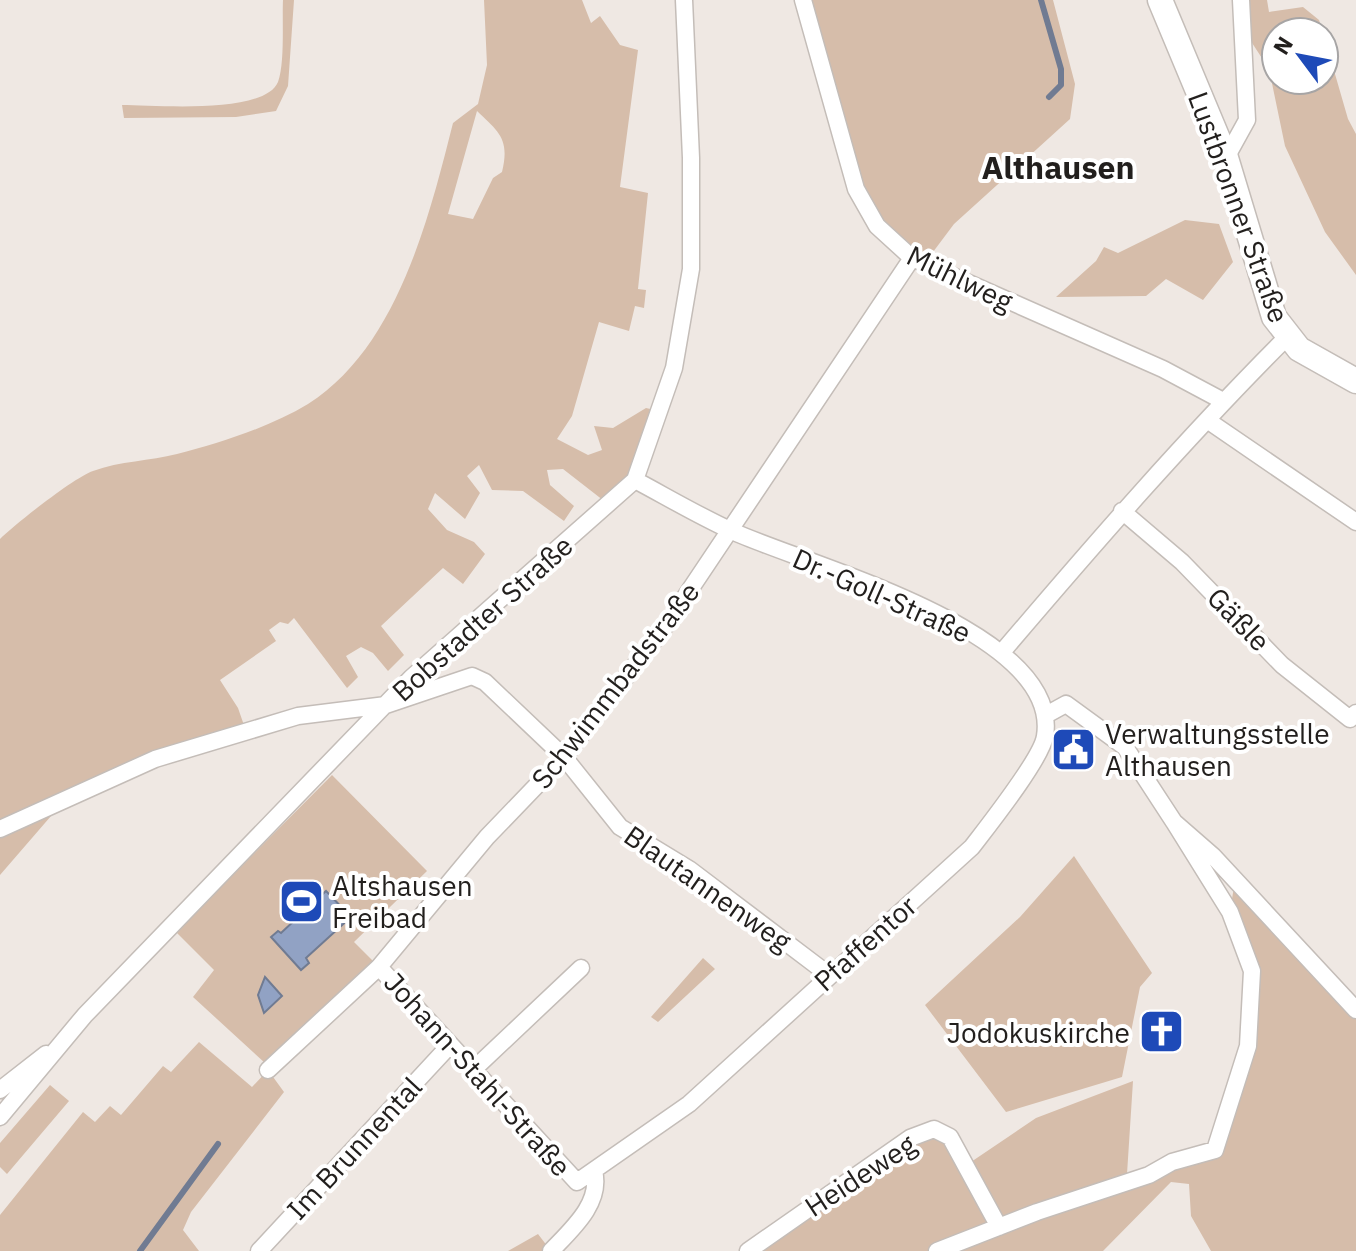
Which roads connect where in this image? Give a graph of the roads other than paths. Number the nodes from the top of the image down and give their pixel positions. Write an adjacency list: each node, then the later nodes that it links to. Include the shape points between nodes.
1 (684, 0): 11 (street, Bobstadter Straße, via 691,269 674,368)
2 (803, 0): 6 (street, Mühlweg, via 856,189 877,226)
3 (1160, 0): 5 (street, Lustbronner Straße)
4 (1241, 0): 5 (street, via 1247,120)
5 (1226, 158): 7 (street, Lustbronner Straße, via 1274,317)
6 (912, 258): 9 (street, Mühlweg, via 1163,369); 14 (street, Schwimmbadstraße)
7 (1287, 337): 8 (street, Lustbronner Straße); 9 (street, Dr.-Goll-Straße)
8 (1356, 381)
9 (1223, 401): 10 (street, Dr.-Goll-Straße)
10 (1207, 420): 12 (street, Dr.-Goll-Straße); 13 (street)
11 (635, 480): 14 (street, Dr.-Goll-Straße); 16 (street, Bobstadter Straße)
12 (1122, 511): 15 (street, Dr.-Goll-Straße); 17 (street, Gäßle, via 1182,562 1282,665 1350,719)
13 (1356, 522)
14 (732, 531): 15 (street, Dr.-Goll-Straße, via 928,608); 19 (street, Schwimmbadstraße)
15 (1003, 651): 18 (street, via 1023,672)
16 (386, 705): 19 (street, Blautannenweg, via 472,676 485,682); 21 (street, via 298,716 155,759); 26 (street, Bobstadter Straße)
17 (1356, 713)
18 (1046, 715): 20 (street, via 1066,704 1125,747); 24 (street, Pfaffentor, via 1045,739 972,847)
19 (564, 757): 22 (street, Schwimmbadstraße, via 487,837); 24 (street, Blautannenweg, via 620,827 689,869)
20 (1174, 822): 25 (street, via 1213,856); 34 (street, via 1230,912 1252,971 1248,1046 1215,1150)
21 (0, 829)
22 (379, 967): 27 (street, Johann-Stahl-Straße); 29 (street, Schwimmbadstraße)
23 (581, 968): 28 (street)
24 (829, 975): 32 (street, Pfaffentor, via 689,1104)
25 (1356, 1010)
26 (69, 1036): 30 (street); 31 (street, Bobstadter Straße)
27 (450, 1045): 28 (street, Johann-Stahl-Straße); 35 (street, Im Brunnental)
28 (474, 1069): 33 (street, Johann-Stahl-Straße)
29 (268, 1070)
30 (0, 1090)
31 (0, 1117)
32 (594, 1171): 33 (street, Pfaffentor); 36 (street, via 597,1184 582,1218)
33 (577, 1182)
34 (999, 1227): 37 (street, Heideweg, via 950,1137 934,1129 910,1138); 38 (street)
35 (259, 1251)
36 (551, 1251)
37 (748, 1251)
38 (937, 1251)

